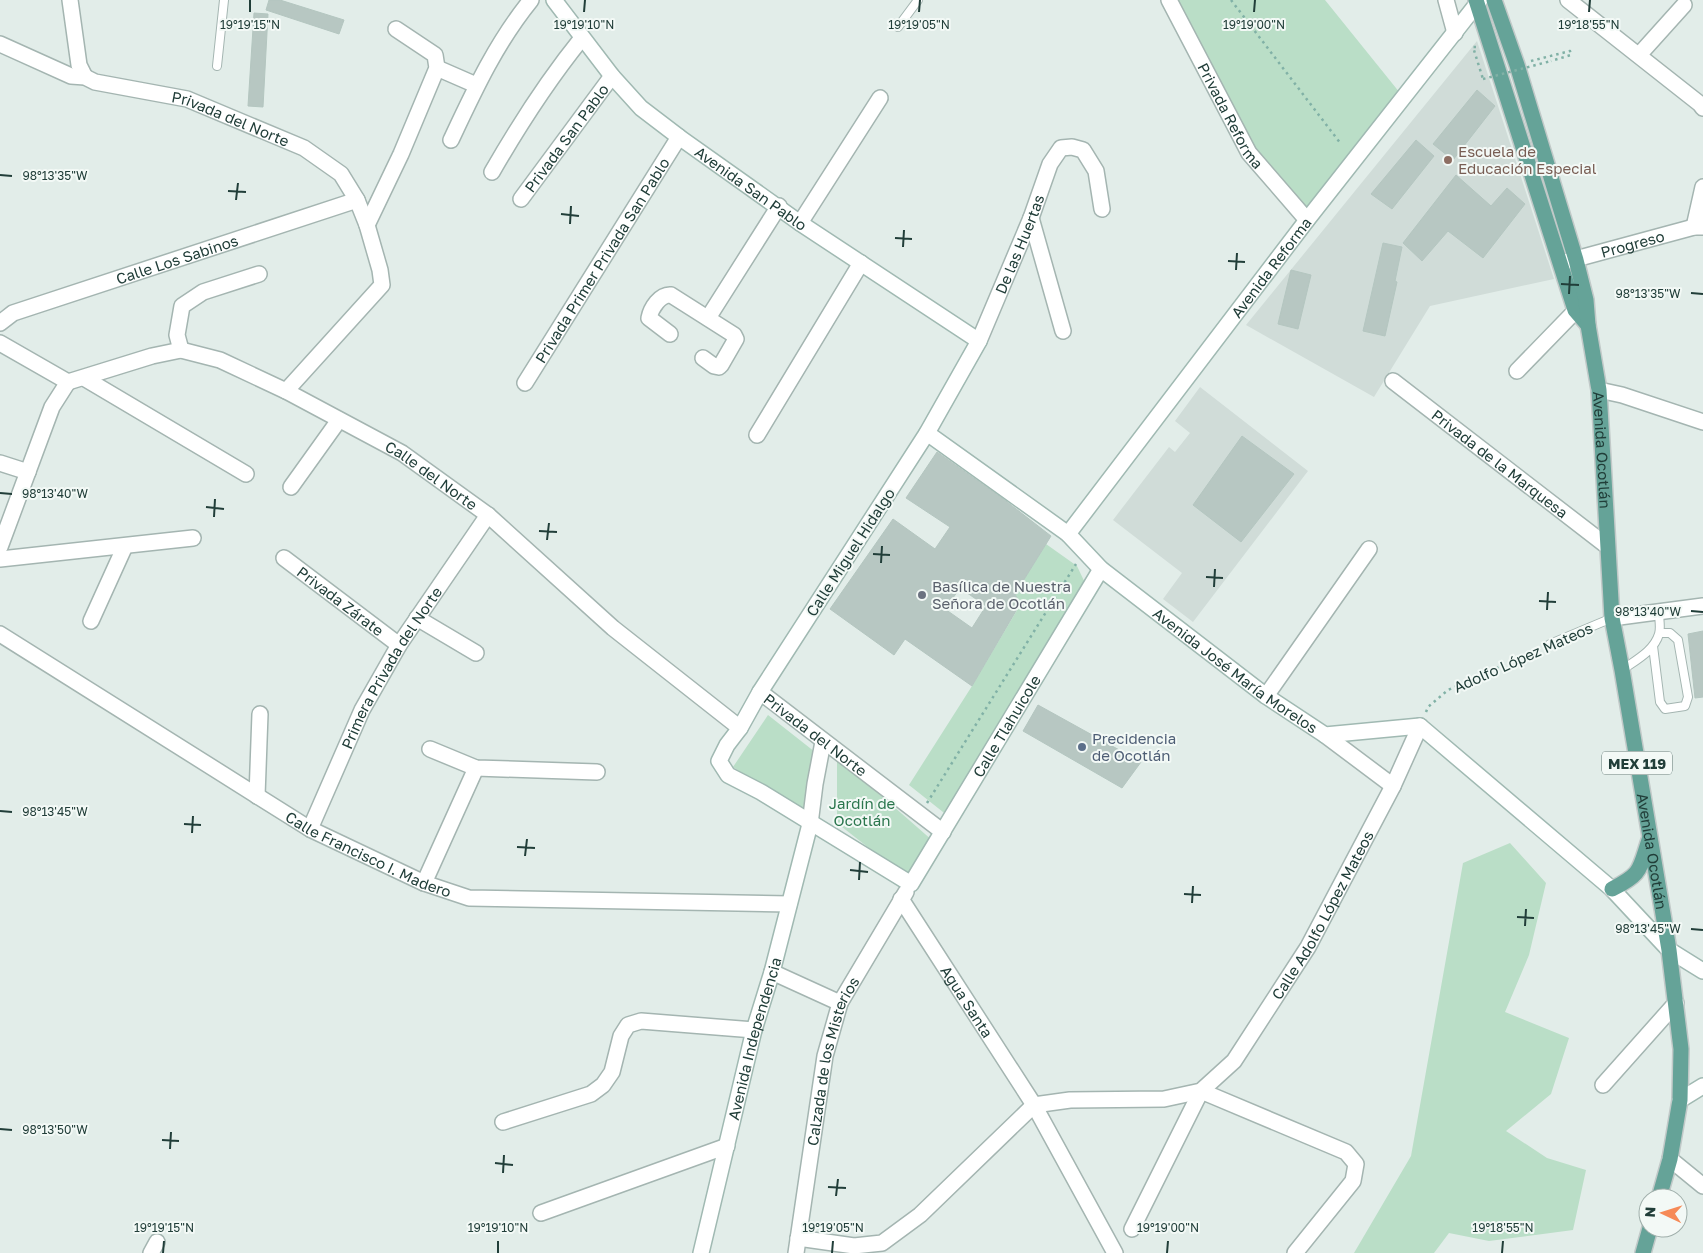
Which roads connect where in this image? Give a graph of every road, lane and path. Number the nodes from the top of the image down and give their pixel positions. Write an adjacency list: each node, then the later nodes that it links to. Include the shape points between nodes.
1 (70, 0): 24 (street, via 79,65)
2 (224, 0): 21 (lane)
3 (531, 0): 25 (street, via 512,23)
4 (554, 0): 16 (street, Avenida San Pablo)
5 (918, 0): 13 (lane)
6 (1169, 0): 38 (street, Privada Reforma, via 1249,153)
7 (1231, 0): 30 (path)
8 (1446, 0): 15 (street)
9 (1494, 0): 42 (main road, Avenida Ocotlán / MEX 119)
10 (1568, 0): 19 (street)
11 (1478, 1): 15 (street, Avenida Reforma); 44 (main road, Avenida Ocotlán / MEX 119)
12 (1684, 5): 19 (street)
13 (898, 27)
14 (396, 29): 22 (street, via 435,55)
15 (1455, 33): 38 (street, Avenida Reforma)
16 (582, 38): 23 (street, Avenida San Pablo); 31 (street, via 534,102)
17 (0, 44): 24 (street, Privada del Norte, via 71,76)
18 (1473, 47): 20 (path, bridge, via 1483,79 1571,55 1570,51)
19 (1639, 55): 27 (street)
20 (1537, 60)
21 (217, 66)
22 (437, 68): 25 (street); 40 (street)
23 (612, 76): 28 (street, Avenida San Pablo, via 642,108); 33 (street, Privada San Pablo)
24 (85, 77): 34 (street, Privada del Norte, via 95,82 187,99 304,148 341,174)
25 (476, 85): 29 (street)
26 (880, 98): 39 (street)
27 (1703, 108)
28 (679, 137): 35 (street, Avenida San Pablo); 59 (street, Privada Primer Privada San Pablo)
29 (451, 140)
30 (1341, 144)
31 (492, 172)
32 (1703, 187): 41 (street)
33 (521, 199)
34 (356, 200): 40 (street, Privada del Norte); 48 (street, Calle Los Sabinos, via 13,313)
35 (779, 206): 39 (street, Avenida San Pablo); 47 (street)
36 (1102, 209): 37 (street, De las Huertas, via 1096,171 1083,150 1061,148 1050,164)
37 (1031, 218): 49 (street); 51 (street, De las Huertas)
38 (1307, 220): 71 (street, Avenida Reforma)
39 (800, 223): 43 (street, Avenida San Pablo)
40 (367, 226): 61 (street, Privada del Norte, via 382,285)
41 (1699, 227): 42 (street, Progreso)
42 (1576, 260): 44 (street, Progreso); 46 (main road, Avenida Ocotlán / MEX 119)
43 (861, 262): 51 (street, Avenida San Pablo); 65 (street)
44 (1561, 263): 46 (main road, Avenida Ocotlán / MEX 119)
45 (259, 274): 53 (street, via 203,292 182,306 177,335)
46 (1580, 305): 55 (street); 60 (main road, Avenida Ocotlán / MEX 119, via 1588,325)
47 (708, 318): 50 (street, via 671,295 661,296 649,318); 54 (street, via 736,339 721,365 714,366)
48 (0, 323)
49 (1063, 331)
50 (670, 334)
51 (979, 341): 64 (street, Calle Miguel Hidalgo)
52 (0, 343): 58 (street)
53 (181, 350): 56 (street, Calle del Norte); 61 (street, Calle del Norte, via 220,360)
54 (703, 358)
55 (1517, 371)
56 (84, 378): 58 (street, Calle del Norte); 68 (street)
57 (1393, 381): 74 (street, Privada de la Marquesa)
58 (68, 382): 67 (street, via 52,407)
59 (525, 383)
60 (1599, 390): 63 (street); 74 (main road, Avenida Ocotlán / MEX 119)
61 (286, 392): 62 (street, Calle del Norte)
62 (340, 420): 69 (street); 70 (street, Calle del Norte, via 402,453)
63 (1703, 422)
64 (927, 433): 71 (street, Avenida José María Morelos); 93 (street, Calle Miguel Hidalgo)
65 (757, 435)
66 (0, 463): 67 (street)
67 (28, 472): 75 (street)
68 (246, 474)
69 (291, 487)
70 (488, 515): 83 (street, Primera Privada del Norte); 97 (street, Calle del Norte, via 612,628)
71 (1068, 534): 77 (street, Avenida José María Morelos)
72 (193, 538): 73 (street)
73 (124, 546): 79 (street); 85 (street)
74 (1607, 546): 84 (main road, Avenida Ocotlán / MEX 119)
75 (0, 547)
76 (1369, 549): 94 (street)
77 (1084, 550): 80 (street, Avenida José María Morelos); 105 (path)
78 (284, 558): 89 (street, Privada Zárate)
79 (0, 559)
80 (1101, 569): 94 (street, Avenida José María Morelos); 108 (street, Calle Tlahuicole)
81 (1703, 606): 82 (street)
82 (1659, 613): 84 (street); 86 (lane)
83 (418, 618): 89 (street, Primera Privada del Norte); 91 (street)
84 (1612, 618): 88 (lane, Adolfo López Mateos); 92 (main road, Avenida Ocotlán / MEX 119)
85 (91, 621)
86 (1660, 633): 90 (lane); 90 (lane, via 1670,633 1678,640 1688,697 1685,706 1666,710 1660,702)
87 (0, 634): 104 (street, Calle Francisco I. Madero)
88 (1550, 644): 96 (path, Adolfo López Mateos, via 1448,690 1428,707)
89 (399, 645): 107 (street, Primera Privada del Norte, via 362,710)
90 (1652, 646): 92 (lane)
91 (476, 653)
92 (1622, 670): 109 (main road, Avenida Ocotlán / MEX 119)
93 (760, 692): 97 (street, Calle Miguel Hidalgo); 99 (street, Privada del Norte)
94 (1266, 696): 98 (street, Avenida José María Morelos)
95 (260, 714): 104 (street)
96 (1420, 726): 98 (street, Avenida José María Morelos); 103 (street, Calle Adolfo López Mateos); 112 (street)
97 (740, 728): 106 (street, Calle Miguel Hidalgo, via 719,761 728,775)
98 (1325, 735): 103 (street)
99 (823, 742): 105 (street, Privada del Norte); 106 (street, Avenida Independencia)
100 (430, 749): 101 (street)
101 (476, 768): 102 (street); 110 (street)
102 (597, 772)
103 (1393, 786): 123 (street, Calle Adolfo López Mateos, via 1308,948 1234,1061)
104 (257, 796): 107 (street, Calle Francisco I. Madero)
105 (919, 815): 108 (street, Privada del Norte)
106 (810, 824): 111 (street); 114 (street, Avenida Independencia)
107 (310, 829): 110 (street, Calle Francisco I. Madero)
108 (943, 832): 111 (street, Calle Tlahuicole)
109 (1650, 838): 112 (main road, via 1640,870 1630,880); 115 (main road, Avenida Ocotlán / MEX 119)
110 (424, 883): 114 (street, Calle Francisco I. Madero, via 469,898)
111 (911, 884): 113 (street, Calzada de los Misterios)
112 (1612, 889): 115 (street)
113 (901, 899): 118 (street, Calzada de los Misterios); 125 (street, Agua Santa)
114 (789, 904): 117 (street, Avenida Independencia)
115 (1669, 950): 116 (street); 119 (main road, Avenida Ocotlán / MEX 119)
116 (1703, 971)
117 (772, 972): 118 (street); 120 (street, Avenida Independencia)
118 (840, 1003): 134 (street, Calzada de los Misterios, via 825,1056)
119 (1676, 1003): 121 (street); 124 (main road, Avenida Ocotlán / MEX 119, via 1681,1049)
120 (754, 1030): 126 (street, via 641,1021 628,1025 621,1036 612,1072 604,1085 591,1094); 127 (street, Avenida Independencia)
121 (1603, 1085)
122 (1703, 1086): 124 (street)
123 (1202, 1091): 125 (street, via 1164,1099 1070,1100); 132 (street, Calle Adolfo López Mateos); 137 (street, via 1346,1152 1356,1164 1353,1181)
124 (1680, 1100): 128 (main road, Avenida Ocotlán / MEX 119)
125 (1034, 1105): 134 (street, via 920,1215 882,1243); 136 (street, Agua Santa)
126 (503, 1122)
127 (727, 1146): 131 (street); 135 (street, Avenida Independencia)
128 (1670, 1159): 129 (street); 130 (main road, Avenida Ocotlán / MEX 119)
129 (1703, 1186)
130 (1662, 1188)
131 (541, 1213)
132 (1132, 1229)
133 (1647, 1238): 138 (main road)
134 (797, 1246)
135 (701, 1253)
136 (1115, 1253)
137 (1295, 1253)
138 (1643, 1253)

